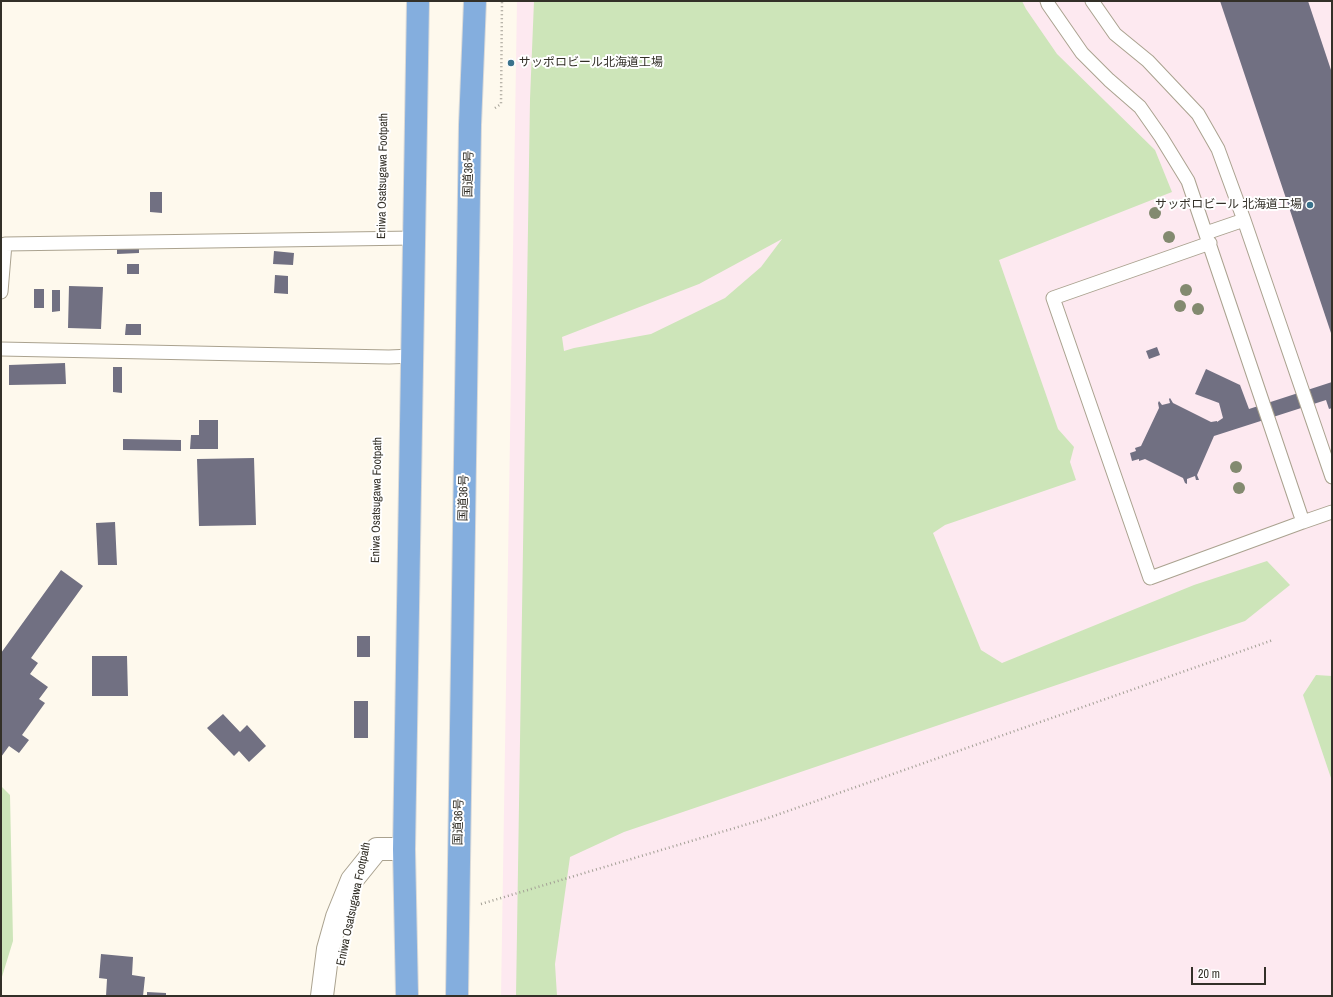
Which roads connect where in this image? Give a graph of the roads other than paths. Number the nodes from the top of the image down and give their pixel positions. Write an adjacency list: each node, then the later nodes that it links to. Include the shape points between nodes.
1 (418, 1): 6 (highway)
2 (475, 1): 17 (highway, 国道36号, via 470,133)
3 (1047, 1): 7 (lane, via 1082,53 1140,107 1162,137 1188,181)
4 (1092, 1): 5 (lane, via 1115,34 1148,61 1198,114 1218,149)
5 (1244, 220): 7 (lane); 11 (lane)
6 (414, 238): 8 (lane, via 5,244); 10 (highway)
7 (1208, 238): 13 (lane); 13 (lane, via 1053,298 1150,578)
8 (1, 292)
9 (1, 349): 10 (lane)
10 (412, 356): 14 (highway)
11 (1332, 477)
12 (1332, 512): 13 (lane)
13 (1303, 522)
14 (404, 849): 15 (street, via 377,848 352,880 337,917 328,949); 16 (highway)
15 (322, 996)
16 (406, 996)
17 (457, 996)

